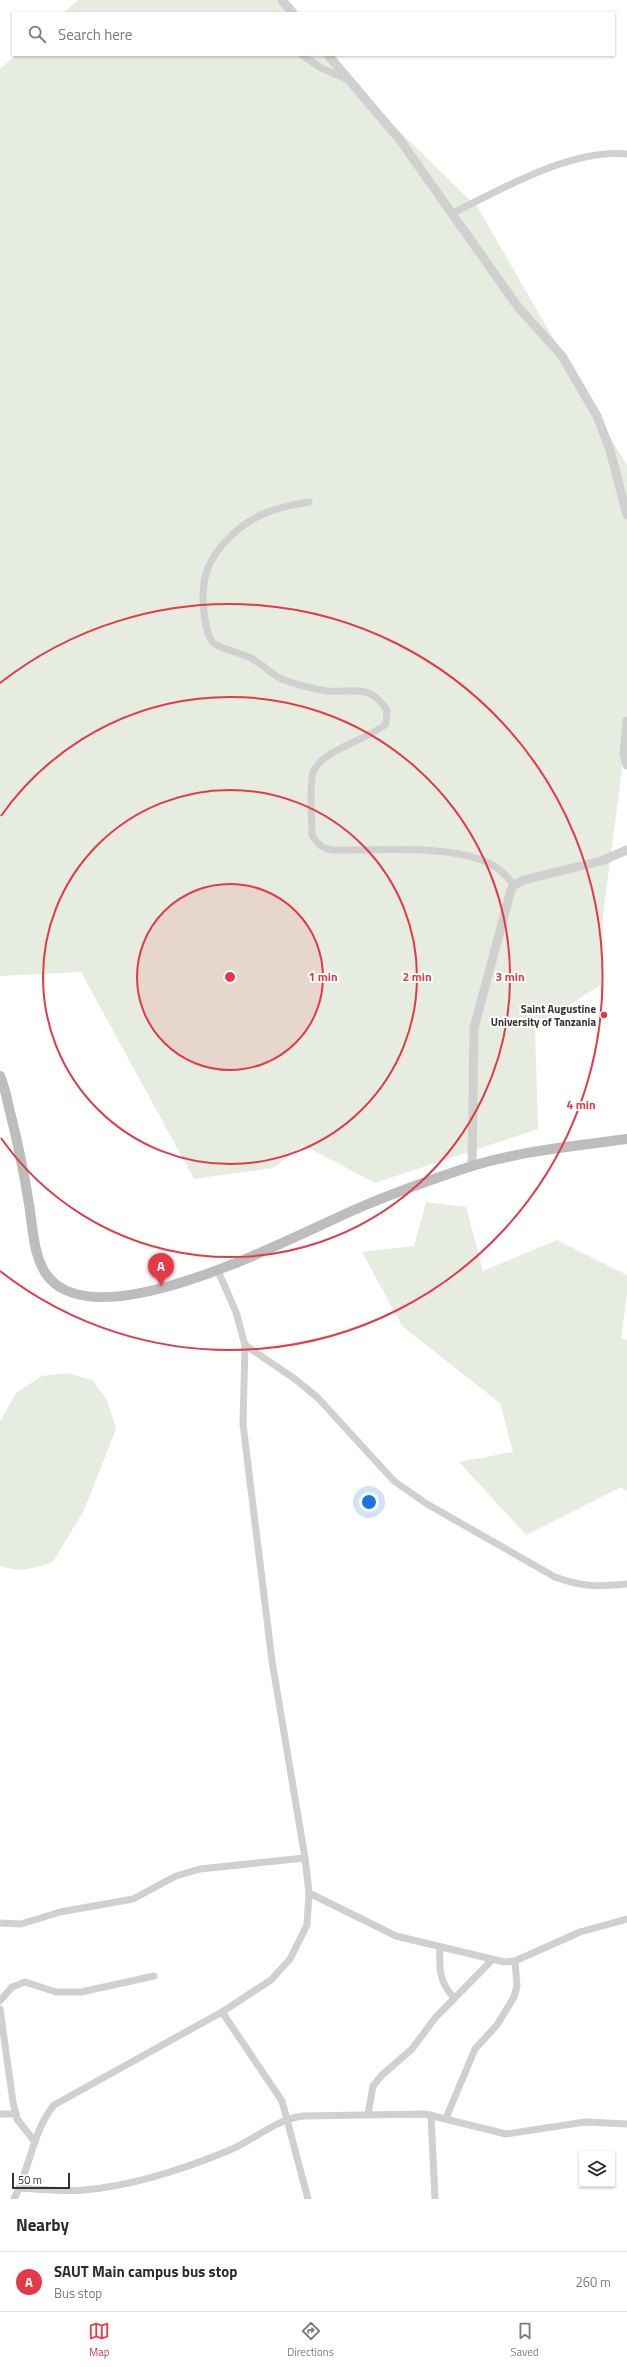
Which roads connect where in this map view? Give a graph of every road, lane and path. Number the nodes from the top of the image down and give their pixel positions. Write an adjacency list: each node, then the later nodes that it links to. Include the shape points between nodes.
1 (282, 0): 2 (street)
2 (291, 12)
3 (303, 56): 5 (street, via 321,68)
4 (329, 56): 5 (street)
5 (353, 82): 7 (street, via 432,183)
6 (627, 154): 7 (street, via 604,154 546,169)
7 (451, 214): 9 (street, via 518,307 562,356 583,390 610,450)
8 (308, 502): 13 (street, via 281,506 256,516 237,530 212,556 202,584 209,636 213,643 256,660 269,672 303,686 329,691 365,691 378,698 387,710 386,724 377,732 327,756 312,773 312,835 316,843 324,849 334,850 434,852 469,856 489,863 503,872)
9 (627, 515)
10 (627, 721): 11 (street, via 624,754)
11 (627, 765)
12 (627, 850): 13 (street, via 601,861 524,880)
13 (514, 885): 16 (street, via 474,1028)
14 (0, 1076): 17 (main road, via 22,1157 42,1269 58,1287 69,1293 106,1297 147,1292)
15 (627, 1140): 16 (main road, via 553,1148)
16 (472, 1166): 17 (main road, via 363,1206)
17 (218, 1271): 18 (street, via 236,1312)
18 (245, 1345): 19 (street, via 318,1398 394,1480 427,1504 555,1577 577,1585 599,1587); 20 (street, via 243,1424 248,1470 272,1661)
19 (627, 1584)
20 (305, 1858): 21 (street); 23 (street, via 200,1869 176,1876 133,1899 60,1912 21,1924)
21 (308, 1892): 24 (street, via 396,1936); 31 (street, via 307,1925 290,1959 271,1980)
22 (627, 1919): 26 (street, via 580,1932)
23 (0, 1923)
24 (440, 1948): 25 (street); 28 (street, via 440,1977)
25 (492, 1960): 26 (street); 28 (street)
26 (515, 1961): 37 (street, via 517,1986 514,1997 497,2025 475,2049)
27 (154, 1976): 29 (street, via 81,1992 56,1992 25,1982 12,1987)
28 (454, 1998): 34 (street, via 412,2049 373,2086)
29 (0, 2001)
30 (0, 2009): 33 (street)
31 (222, 2012): 36 (street, via 282,2101); 39 (street, via 54,2106 48,2113)
32 (0, 2114): 33 (street)
33 (16, 2114): 39 (street, via 21,2126)
34 (368, 2114): 35 (street); 36 (street)
35 (432, 2115): 37 (street); 43 (street)
36 (288, 2118): 40 (street, via 229,2150 159,2175 100,2189); 42 (street)
37 (446, 2118): 38 (street, via 506,2134 585,2122)
38 (627, 2124)
39 (35, 2142): 40 (street)
40 (20, 2188): 41 (street)
41 (14, 2199)
42 (308, 2199)
43 (435, 2199)

